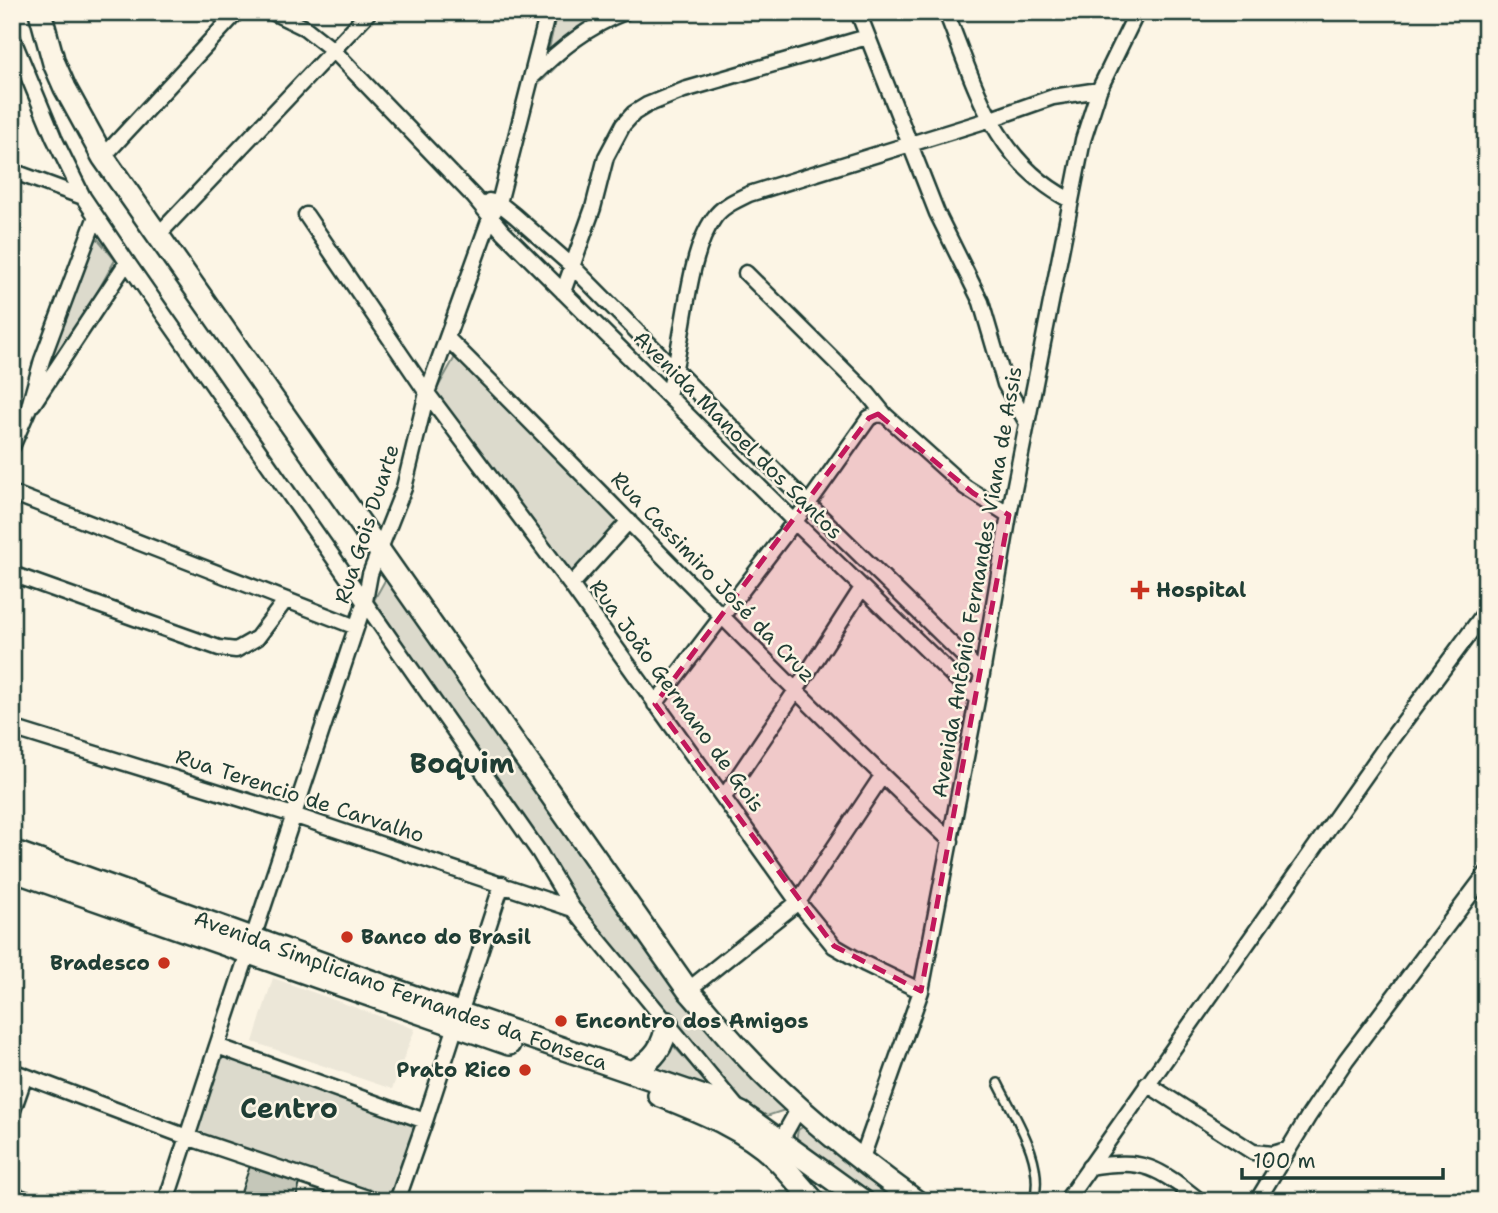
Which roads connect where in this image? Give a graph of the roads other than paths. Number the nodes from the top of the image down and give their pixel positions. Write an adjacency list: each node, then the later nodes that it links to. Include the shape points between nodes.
1 (40, 12): 17 (main road, via 54,63)
2 (237, 12): 17 (street)
3 (369, 12): 12 (street)
4 (548, 12): 13 (street, Rua Gois Duarte)
5 (623, 12): 13 (street, via 582,33)
6 (858, 12): 11 (street)
7 (946, 12): 15 (street)
8 (1137, 12): 14 (street, Avenida Antônio Fernandes Viana de Assis)
9 (275, 13): 12 (street, Avenida Manoel dos Santos)
10 (12, 37): 19 (street)
11 (867, 37): 16 (street); 28 (street, via 684,90 634,113 606,157)
12 (333, 50): 20 (street, Avenida Manoel dos Santos); 26 (street)
13 (534, 75): 22 (street, Rua Gois Duarte)
14 (1099, 90): 15 (street, via 1053,97); 21 (street, Avenida Antônio Fernandes Viana de Assis)
15 (988, 120): 16 (street); 21 (street, via 1024,166 1051,191)
16 (909, 144): 32 (street, via 749,194 715,216 706,230 691,281); 37 (street, via 981,302 1005,384)
17 (103, 157): 26 (main road)
18 (12, 171): 19 (street)
19 (83, 197): 24 (street)
20 (474, 197): 22 (street, Avenida Manoel dos Santos); 25 (street, Avenida Manoel dos Santos)
21 (1070, 200): 37 (street, Avenida Antônio Fernandes Viana de Assis)
22 (499, 203): 25 (street, Rua Gois Duarte); 28 (street, Avenida Manoel dos Santos)
23 (306, 215): 33 (street, Rua João Germano de Gois)
24 (96, 216): 27 (street); 35 (street, via 42,360)
25 (490, 218): 30 (street, Avenida Manoel dos Santos); 31 (street, Rua Gois Duarte)
26 (158, 235): 44 (main road)
27 (127, 262): 35 (street); 49 (street)
28 (573, 267): 30 (street); 32 (street, Avenida Manoel dos Santos)
29 (746, 273): 36 (street)
30 (563, 292): 34 (street, Avenida Manoel dos Santos)
31 (448, 339): 33 (street, Rua Gois Duarte); 42 (street, Rua Cassimiro José da Cruz)
32 (676, 372): 34 (street); 40 (street, Avenida Manoel dos Santos)
33 (428, 393): 44 (street, Rua Gois Duarte, via 404,488); 46 (street, Rua João Germano de Gois)
34 (668, 394): 43 (street, Avenida Manoel dos Santos)
35 (28, 411): 38 (street)
36 (885, 415): 40 (street, via 869,418); 41 (street, via 965,487)
37 (1027, 423): 41 (street, Avenida Antônio Fernandes Viana de Assis)
38 (12, 447)
39 (12, 493): 48 (street)
40 (808, 504): 43 (street); 53 (street, Avenida Manoel dos Santos)
41 (1009, 515): 53 (street, Avenida Antônio Fernandes Viana de Assis)
42 (629, 521): 46 (street); 51 (street, Rua Cassimiro José da Cruz)
43 (795, 522): 47 (street, Avenida Manoel dos Santos); 51 (street)
44 (380, 551): 49 (street, Rua Gois Duarte); 69 (main road)
45 (12, 574): 48 (street, via 219,648 236,649 257,638)
46 (571, 585): 56 (street, Rua João Germano de Gois)
47 (862, 588): 54 (street); 55 (street, Avenida Manoel dos Santos)
48 (285, 601): 52 (street)
49 (365, 601): 52 (street, Rua Gois Duarte); 67 (street, via 539,852)
50 (1486, 611): 77 (street)
51 (721, 615): 54 (street, Rua Cassimiro José da Cruz); 56 (street)
52 (356, 627): 60 (street, Rua Gois Duarte)
53 (982, 674): 55 (street, Avenida Antônio Fernandes Viana de Assis)
54 (796, 692): 58 (street, Rua Cassimiro José da Cruz); 59 (street)
55 (977, 699): 61 (street, Avenida Antônio Fernandes Viana de Assis)
56 (655, 704): 59 (street, Rua João Germano de Gois)
57 (12, 728): 60 (street, Rua Terencio de Carvalho)
58 (882, 776): 61 (street, Rua Cassimiro José da Cruz); 66 (street)
59 (724, 797): 66 (street, Rua João Germano de Gois)
60 (293, 815): 65 (street, Rua Terencio de Carvalho); 68 (street, Rua Gois Duarte)
61 (951, 841): 70 (street, Avenida Antônio Fernandes Viana de Assis)
62 (12, 851): 68 (main road, Avenida Simpliciano Fernandes da Fonseca)
63 (12, 870): 68 (main road, Avenida Simpliciano Fernandes da Fonseca)
64 (1486, 874): 84 (street, via 1346,1060)
65 (502, 884): 67 (street, Rua Terencio de Carvalho); 71 (street)
66 (798, 902): 69 (street); 70 (street, Rua João Germano de Gois, via 834,946)
67 (573, 909): 72 (street)
68 (251, 945): 71 (main road, Avenida Simpliciano Fernandes da Fonseca); 73 (street, Rua Gois Duarte)
69 (688, 990): 78 (main road)
70 (921, 991): 85 (street, Avenida Antônio Fernandes Viana de Assis)
71 (457, 1020): 74 (main road, Avenida Simpliciano Fernandes da Fonseca); 81 (street); 83 (main road, Avenida Simpliciano Fernandes da Fonseca, via 648,1091)
72 (667, 1023): 74 (main road, via 658,1052); 79 (street)
73 (217, 1046): 81 (street); 82 (street, Rua Gois Duarte)
74 (634, 1071): 79 (main road, Avenida Simpliciano Fernandes da Fonseca)
75 (19, 1073): 80 (street); 82 (street)
76 (998, 1083): 95 (lane, via 1037,1168)
77 (1147, 1084): 84 (street, via 1253,1152 1272,1154); 86 (street)
78 (799, 1108): 83 (street); 85 (main road)
79 (741, 1112): 83 (main road, Avenida Simpliciano Fernandes da Fonseca)
80 (12, 1113)
81 (425, 1121): 91 (street)
82 (187, 1137): 89 (street, Rua Gois Duarte); 90 (street)
83 (777, 1148): 92 (main road); 93 (main road)
84 (1289, 1149): 98 (street)
85 (861, 1161): 94 (main road)
86 (1089, 1167): 96 (street); 97 (street, via 1147,1166)
87 (12, 1194): 88 (street)
88 (30, 1201)
89 (166, 1201)
90 (376, 1201)
91 (397, 1201)
92 (814, 1201)
93 (863, 1201)
94 (916, 1201)
95 (1034, 1201)
96 (1066, 1201)
97 (1200, 1201)
98 (1257, 1201)

